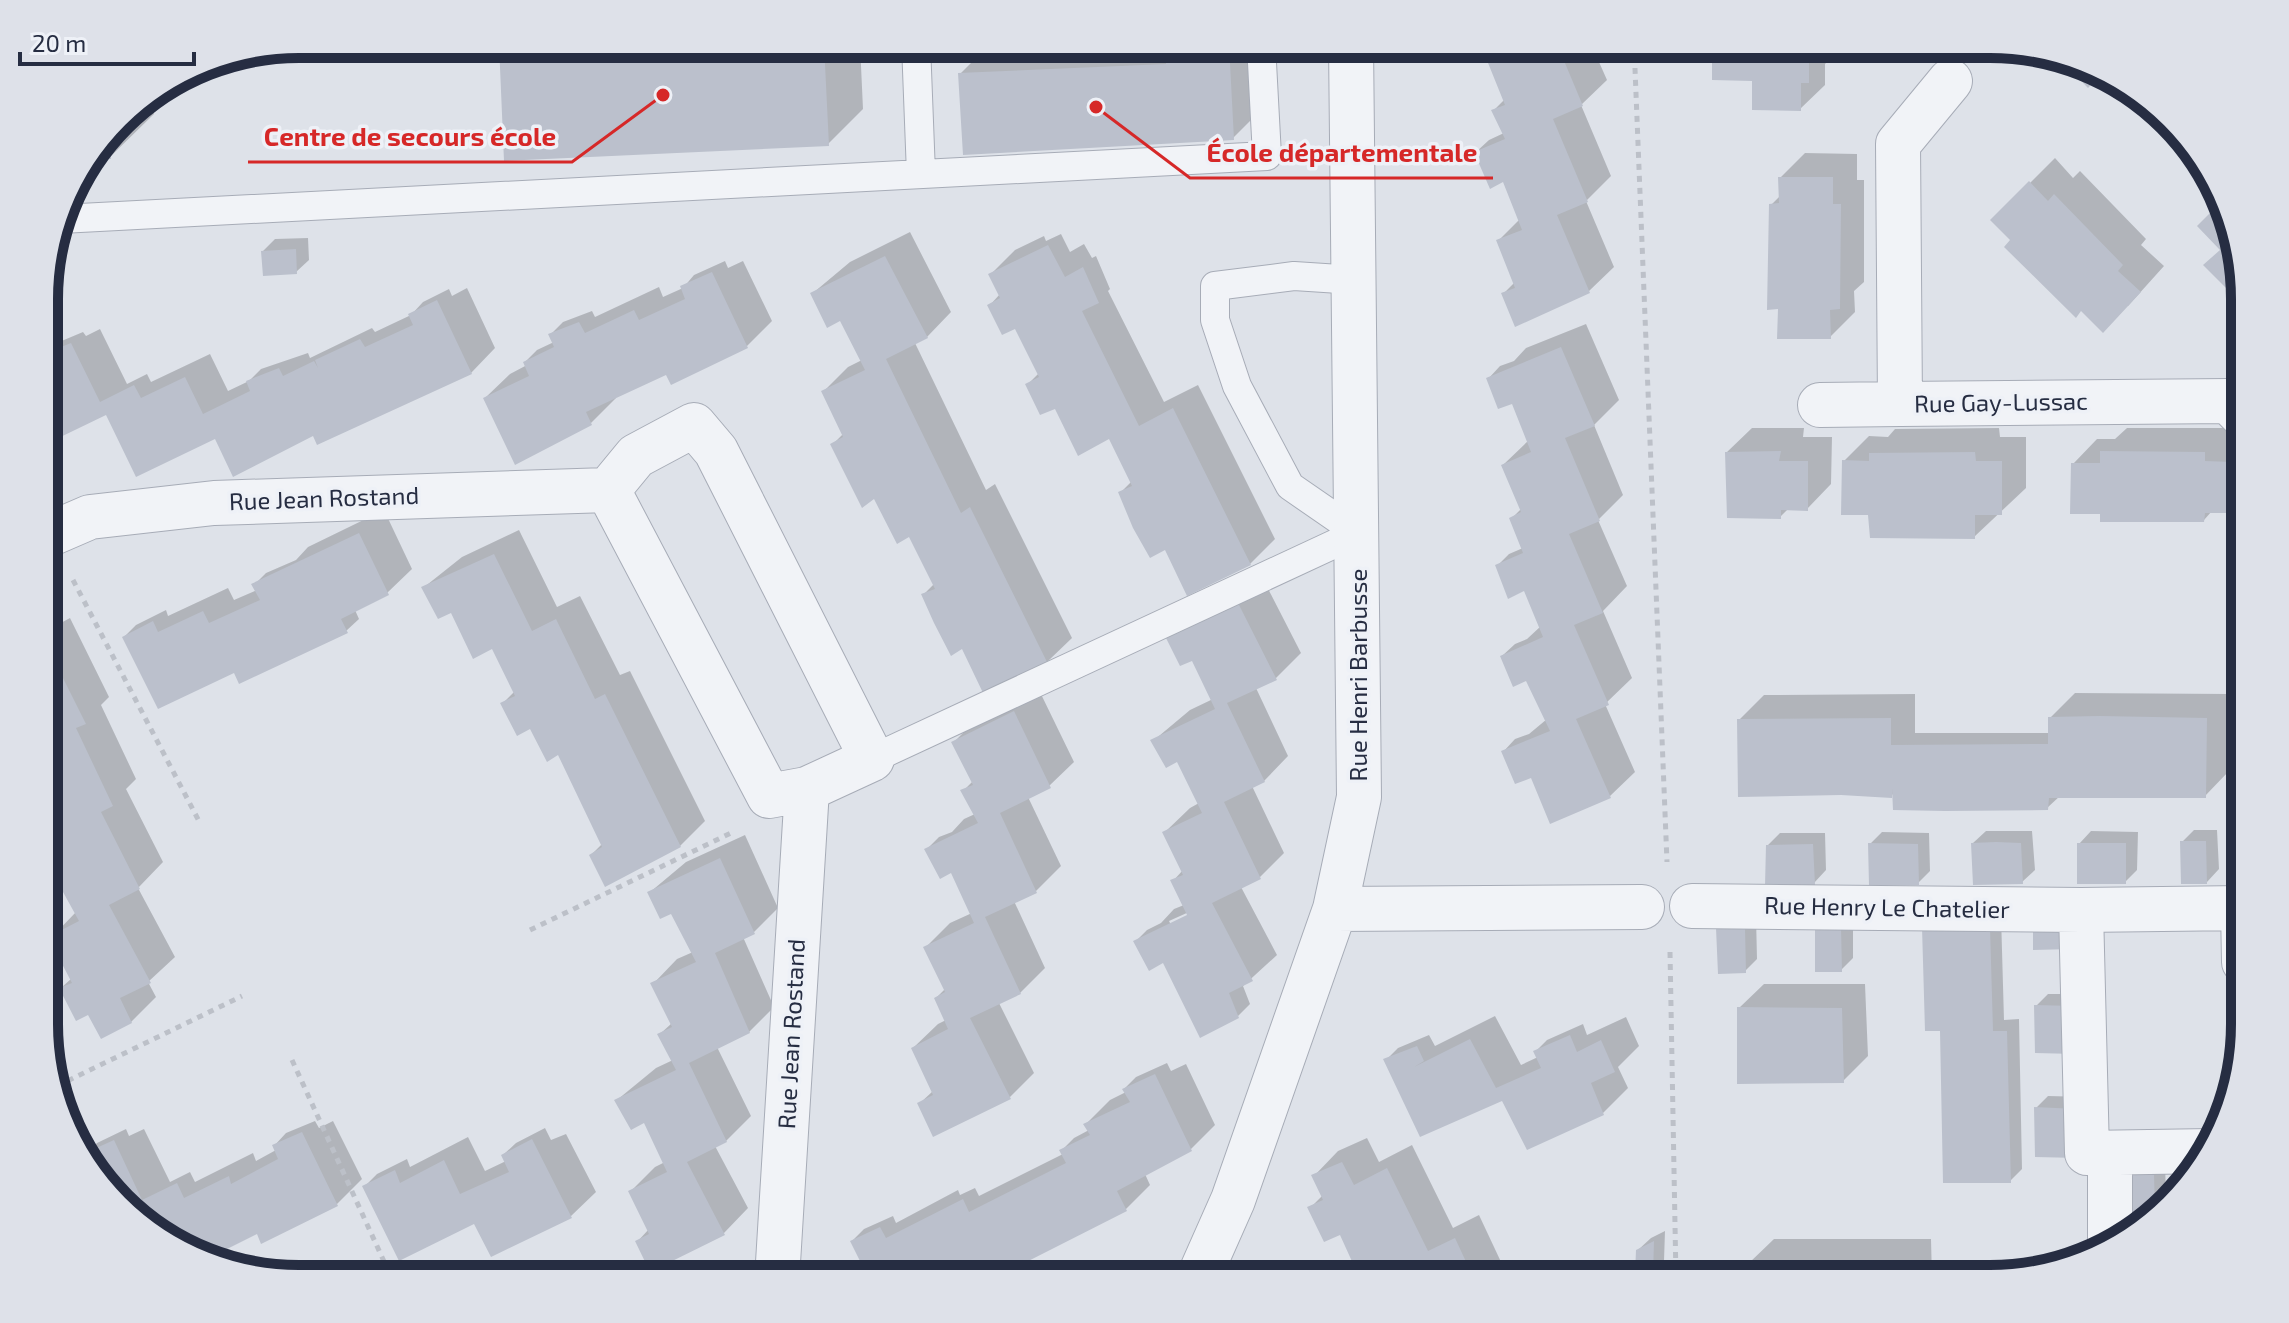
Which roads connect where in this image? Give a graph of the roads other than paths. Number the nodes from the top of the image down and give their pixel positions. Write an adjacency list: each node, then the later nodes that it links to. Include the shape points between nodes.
1 (917, 58): 5 (lane)
2 (1262, 58): 5 (lane, via 1267,156)
3 (1351, 58): 7 (street, Rue Henri Barbusse)
4 (1950, 81): 9 (street, Rue Gay-Lussac, via 1898,144)
5 (921, 174): 6 (lane)
6 (72, 218)
7 (1355, 280): 12 (street, Rue Henri Barbusse); 12 (lane, via 1294,276 1215,286 1215,320 1237,386 1290,486)
8 (2230, 400): 9 (street, Rue Gay-Lussac)
9 (1900, 404): 10 (street)
10 (1820, 405)
11 (608, 490): 13 (street, Rue Jean Rostand, via 214,503 90,517); 14 (street, via 636,456 694,425 716,451); 15 (street)
12 (1358, 533): 14 (lane); 17 (street, Rue Henri Barbusse, via 1359,797)
13 (58, 549)
14 (872, 759): 15 (street)
15 (788, 793): 23 (street, Rue Jean Rostand)
16 (2230, 908): 18 (street, Rue Henry Le Chatelier)
17 (1335, 909): 18 (street, Rue Henry Le Chatelier); 22 (street, Rue Henri Barbusse, via 1233,1200)
18 (2081, 910): 20 (street, via 2087,1153)
19 (2194, 1151): 20 (street)
20 (2110, 1153): 21 (street)
21 (2110, 1233)
22 (1204, 1264)
23 (777, 1265)

